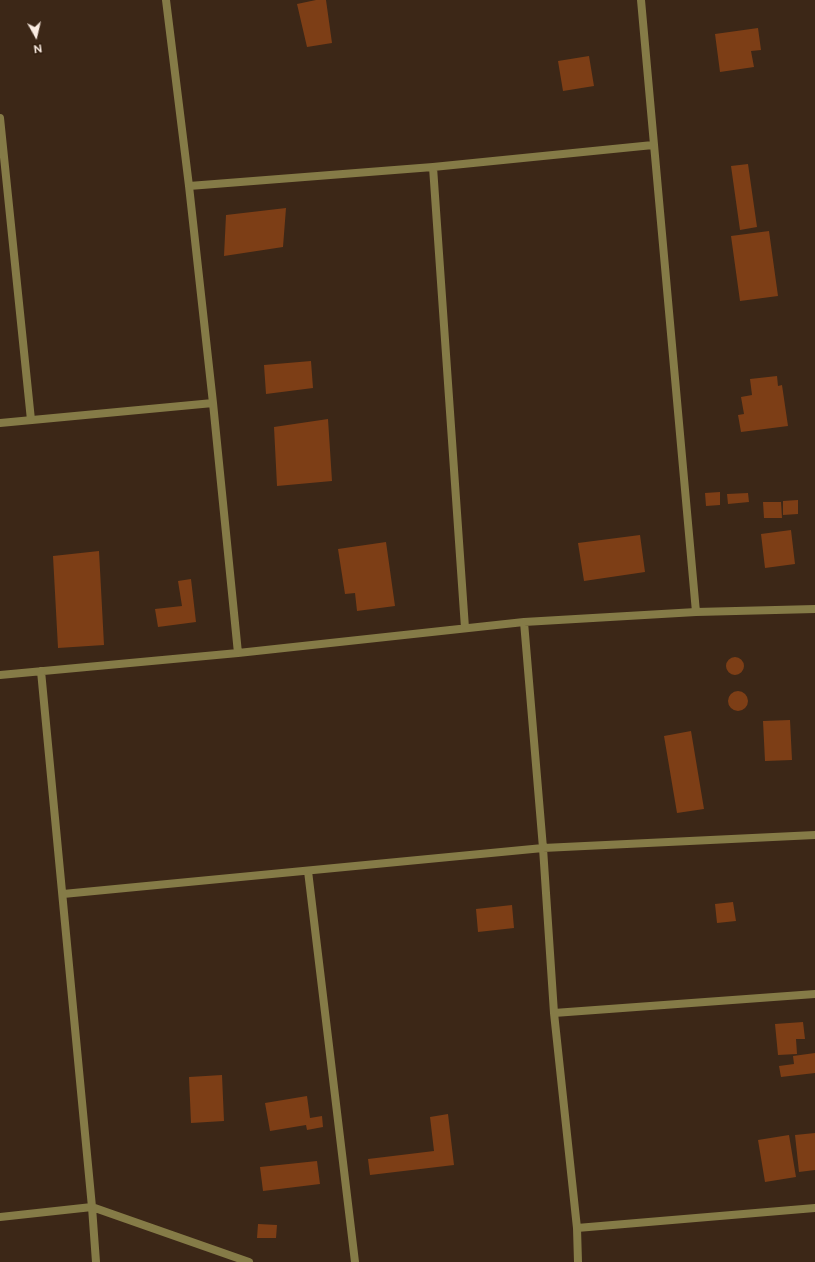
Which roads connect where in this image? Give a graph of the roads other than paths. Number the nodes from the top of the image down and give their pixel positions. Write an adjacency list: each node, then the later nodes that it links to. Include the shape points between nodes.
1 (166, 0): 6 (street)
2 (641, 0): 4 (street)
3 (0, 118): 8 (street)
4 (653, 145): 5 (street); 11 (street)
5 (433, 167): 6 (street); 13 (street)
6 (189, 186): 7 (street)
7 (213, 403): 8 (street); 14 (street)
8 (31, 420): 9 (street)
9 (0, 423)
10 (815, 609): 11 (street)
11 (696, 612): 12 (street)
12 (524, 622): 13 (street); 18 (street)
13 (465, 628): 14 (street)
14 (238, 653): 15 (street)
15 (42, 671): 16 (street); 20 (street)
16 (0, 675)
17 (815, 835): 18 (street)
18 (543, 848): 19 (street); 22 (street)
19 (308, 871): 20 (street); 29 (street)
20 (62, 894): 23 (street)
21 (815, 994): 22 (street)
22 (554, 1013): 26 (street)
23 (92, 1207): 25 (street); 27 (street); 28 (street)
24 (815, 1208): 26 (street)
25 (0, 1217)
26 (577, 1228): 30 (street)
27 (96, 1262)
28 (250, 1262)
29 (356, 1262)
30 (578, 1262)

